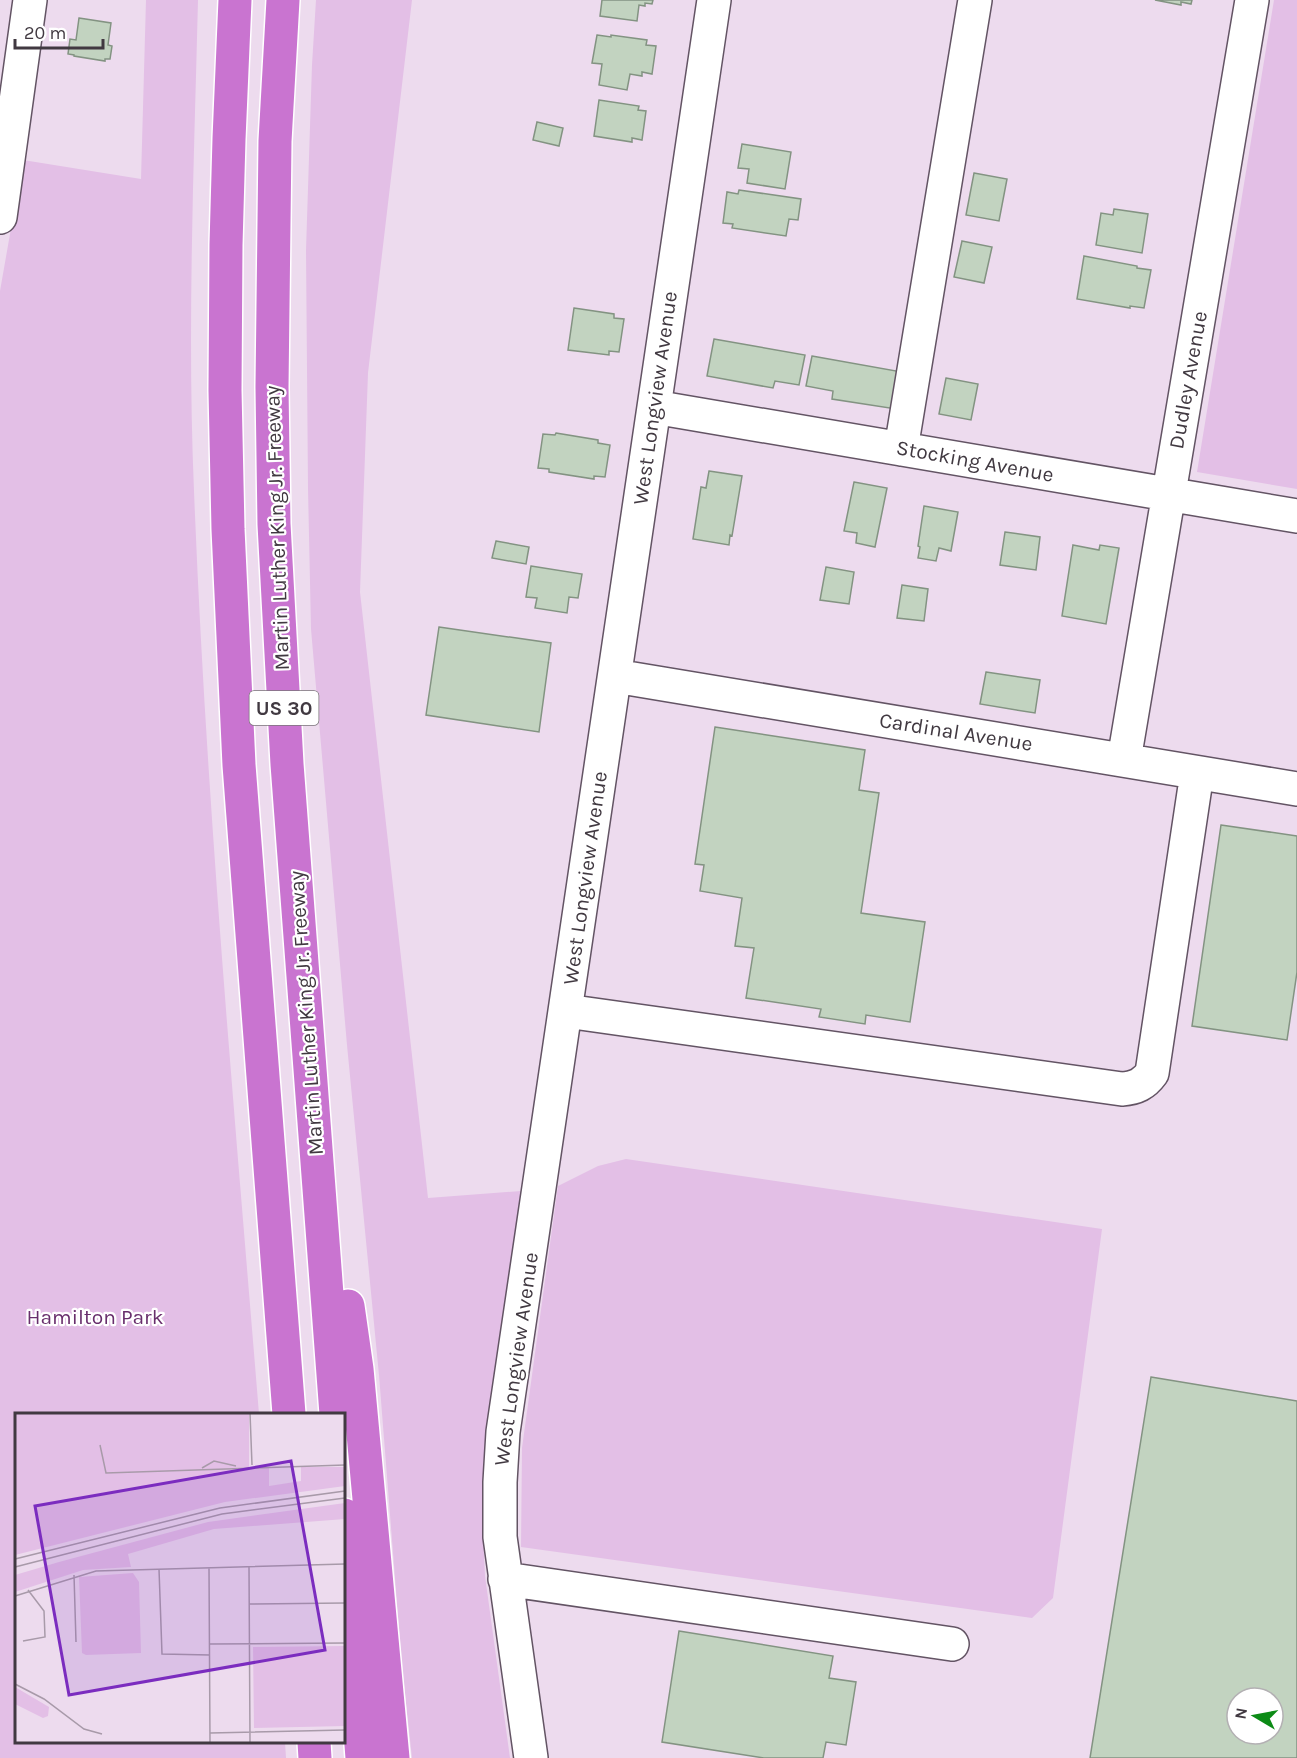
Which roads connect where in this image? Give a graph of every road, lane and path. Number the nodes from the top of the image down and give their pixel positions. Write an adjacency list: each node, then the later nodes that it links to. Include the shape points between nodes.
1 (30, 0): 7 (street)
2 (235, 0): 18 (highway, US 30, via 226,245 228,529 239,765)
3 (283, 0): 17 (highway, Martin Luther King Jr. Freeway / US 30, via 275,141 274,524 286,753)
4 (714, 0): 8 (street, West Longview Avenue)
5 (975, 0): 9 (street)
6 (1252, 0): 10 (street, Dudley Avenue)
7 (0, 217)
8 (654, 407): 9 (street, Stocking Avenue); 12 (street, West Longview Avenue)
9 (901, 449): 10 (street, Stocking Avenue)
10 (1169, 494): 11 (street, Stocking Avenue); 13 (street, Dudley Avenue)
11 (1297, 516)
12 (615, 676): 13 (street, Cardinal Avenue); 16 (street, West Longview Avenue)
13 (1124, 760): 14 (street, Cardinal Avenue)
14 (1197, 772): 15 (street, Cardinal Avenue); 16 (street, via 1152,1073 1134,1088)
15 (1297, 789)
16 (566, 1011): 21 (street, West Longview Avenue, via 503,1432 500,1537)
17 (308, 1040): 19 (highway, Martin Luther King Jr. Freeway / US 30); 26 (highway, via 357,1369)
18 (289, 1413)
19 (336, 1413)
20 (345, 1528): 25 (highway)
21 (505, 1579): 22 (street); 27 (street, West Longview Avenue)
22 (952, 1644)
23 (314, 1743): 24 (highway)
24 (315, 1758)
25 (362, 1758)
26 (393, 1758)
27 (531, 1758)

